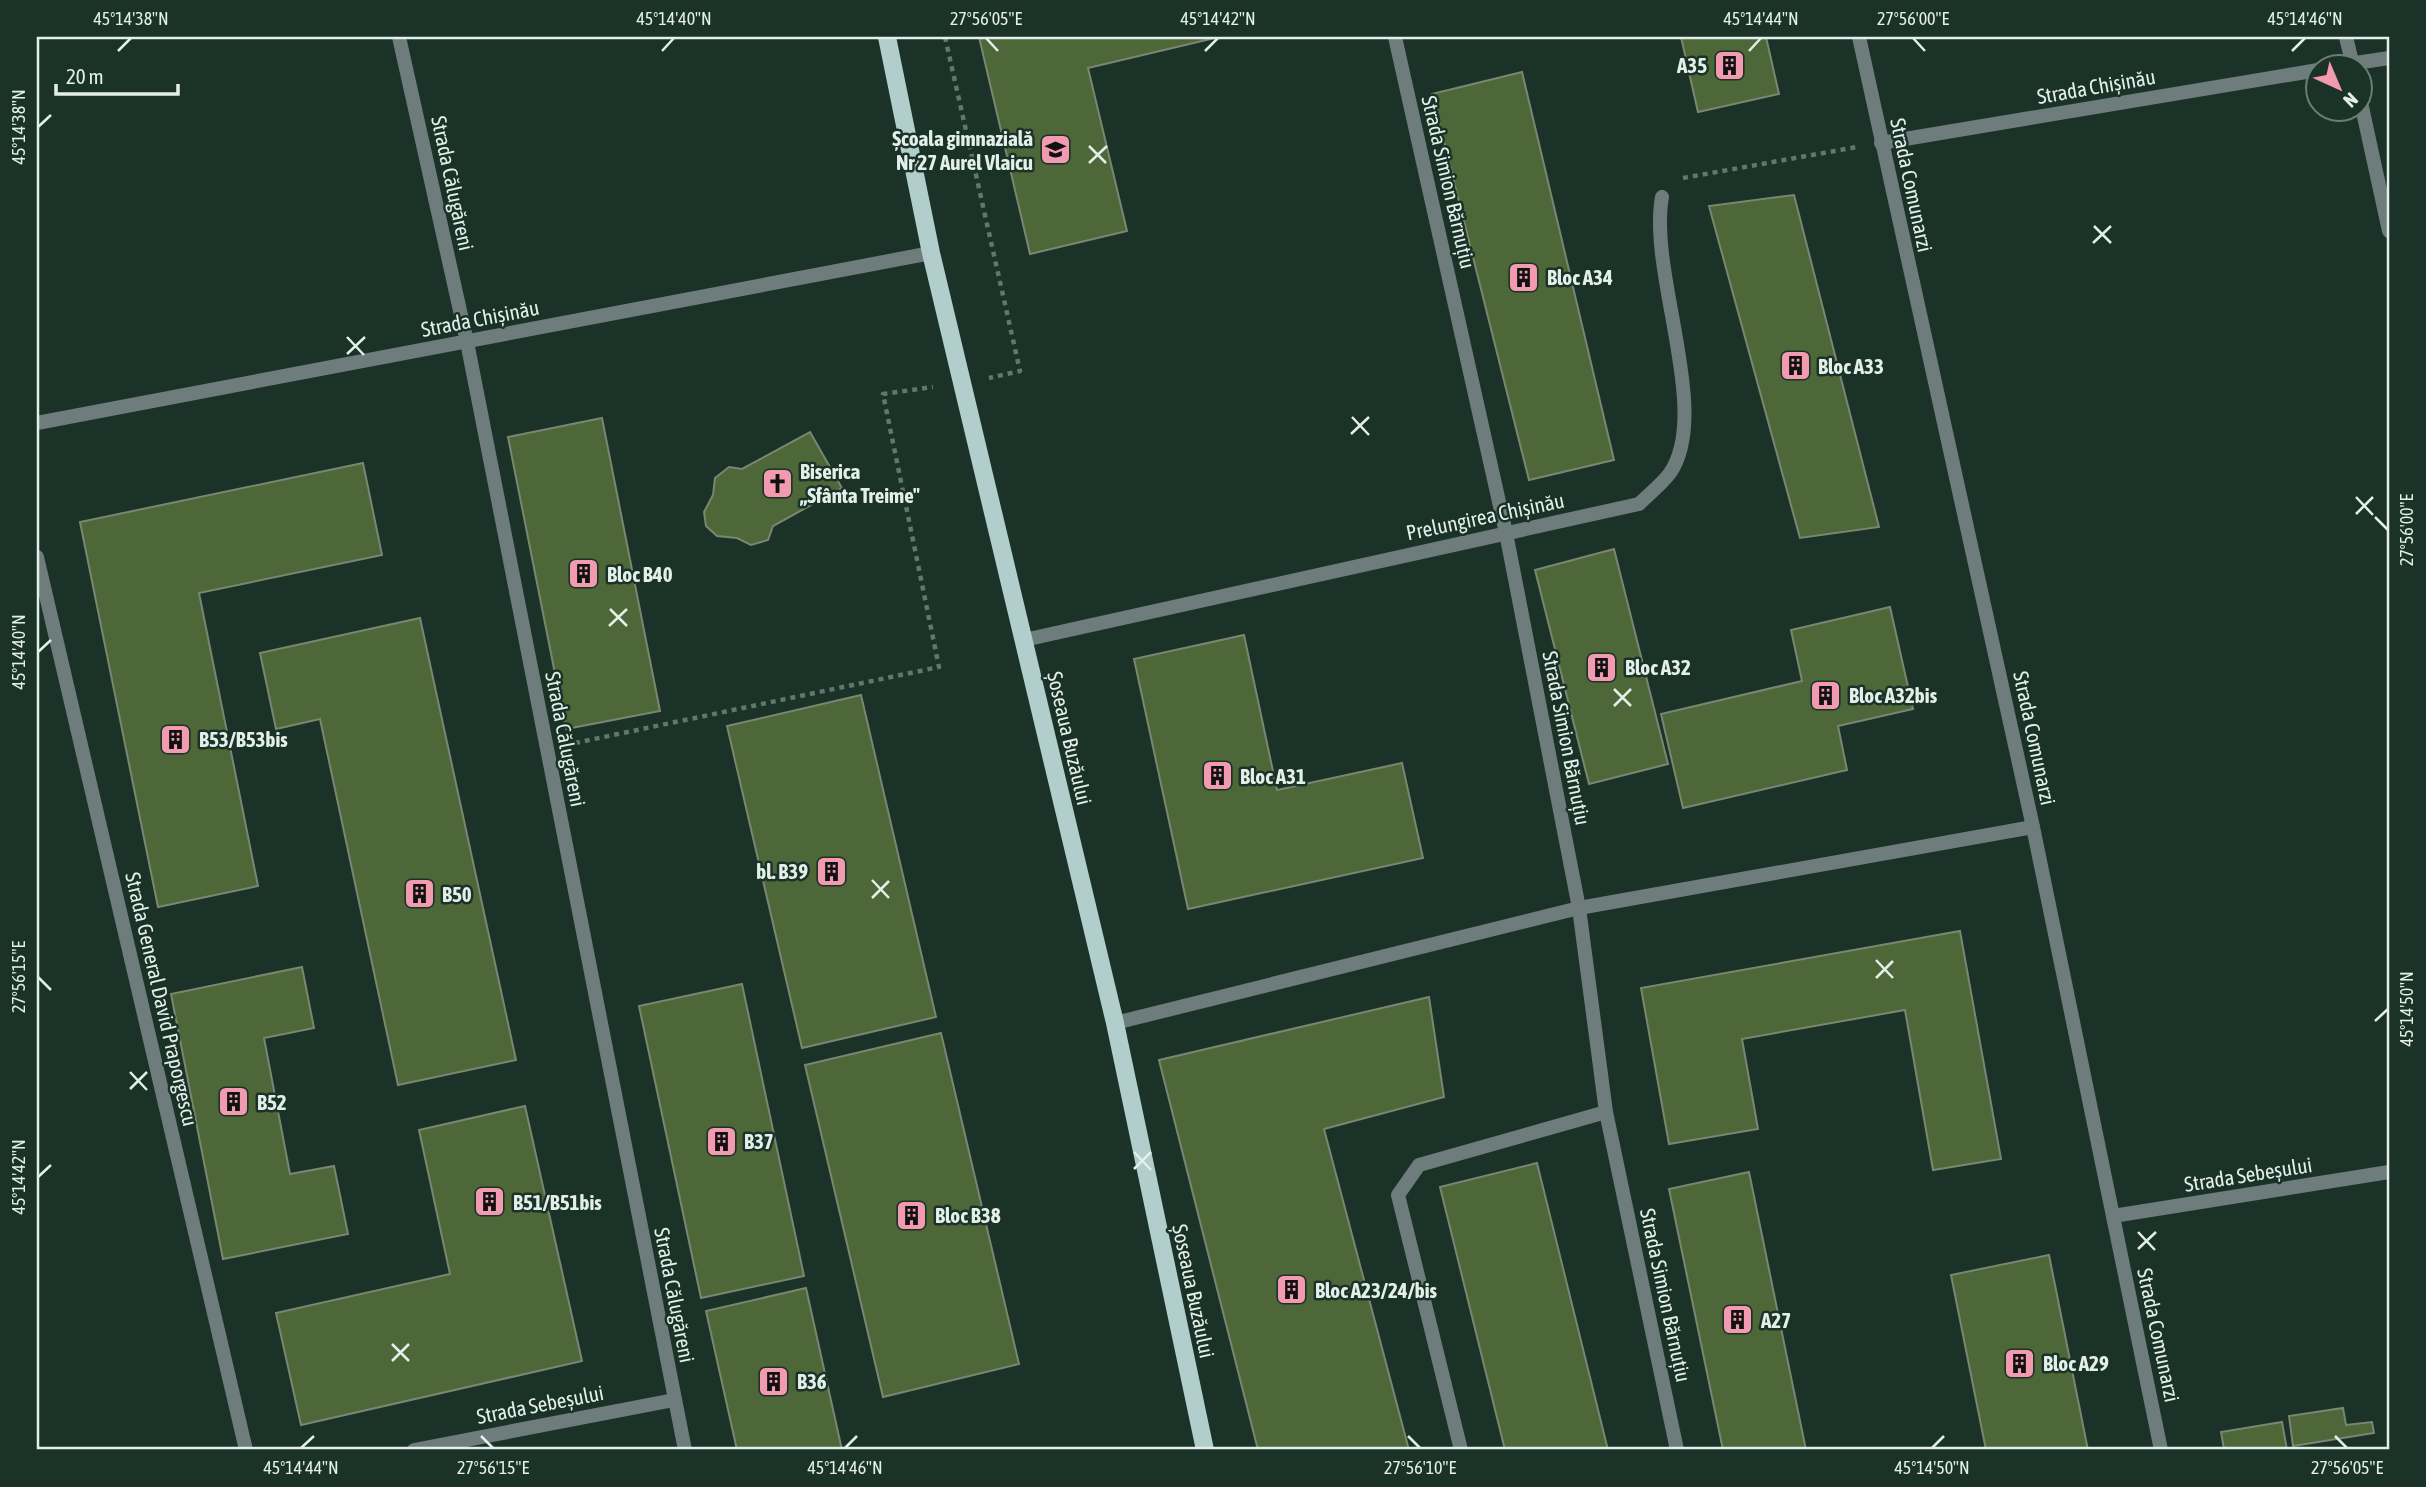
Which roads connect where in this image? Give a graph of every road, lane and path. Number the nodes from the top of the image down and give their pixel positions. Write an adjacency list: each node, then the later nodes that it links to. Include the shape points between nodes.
1 (399, 37): 12 (street, Strada Călugăreni)
2 (887, 37): 11 (main road, Șoseaua Buzăului)
3 (945, 37): 13 (path, via 1020,371)
4 (1395, 37): 15 (street, Strada Simion Bărnuțiu)
5 (1859, 37): 8 (street, Strada Comunarzi)
6 (2304, 72): 8 (street, Strada Chișinău)
7 (2365, 122): 10 (street)
8 (1881, 143): 9 (path, via 1692,174 1675,181); 19 (street, Strada Comunarzi)
9 (1662, 197): 15 (street, Prelungirea Chișinău, via 1658,218 1663,271 1679,354 1684,427 1670,473 1639,504)
10 (2389, 231)
11 (931, 253): 12 (street, Strada Chișinău); 13 (main road, Șoseaua Buzăului)
12 (467, 342): 14 (street, Strada Chișinău); 18 (street, Strada Călugăreni)
13 (962, 383): 17 (main road, Șoseaua Buzăului); 18 (path, via 883,394 939,667)
14 (37, 423)
15 (1506, 533): 17 (street, Prelungirea Chișinău); 20 (street, Strada Simion Bărnuțiu)
16 (37, 557): 27 (street, Strada General David Praporgescu)
17 (1024, 640): 21 (main road, Șoseaua Buzăului)
18 (546, 749): 25 (street, Strada Călugăreni)
19 (2033, 827): 20 (street); 24 (street, Strada Comunarzi)
20 (1579, 908): 21 (street); 22 (street, Strada Simion Bărnuțiu)
21 (1115, 1023): 30 (main road, Șoseaua Buzăului)
22 (1606, 1112): 31 (street, via 1419,1165 1398,1195); 32 (street, Strada Simion Bărnuțiu)
23 (2389, 1172): 24 (street, Strada Sebeșului)
24 (2113, 1216): 33 (street, Strada Comunarzi)
25 (674, 1400): 26 (street, Strada Sebeșului); 29 (street, Strada Călugăreni)
26 (442, 1448): 28 (street, Strada Sebeșului)
27 (246, 1450)
28 (414, 1450)
29 (685, 1450)
30 (1205, 1450)
31 (1461, 1450)
32 (1677, 1450)
33 (2161, 1450)

